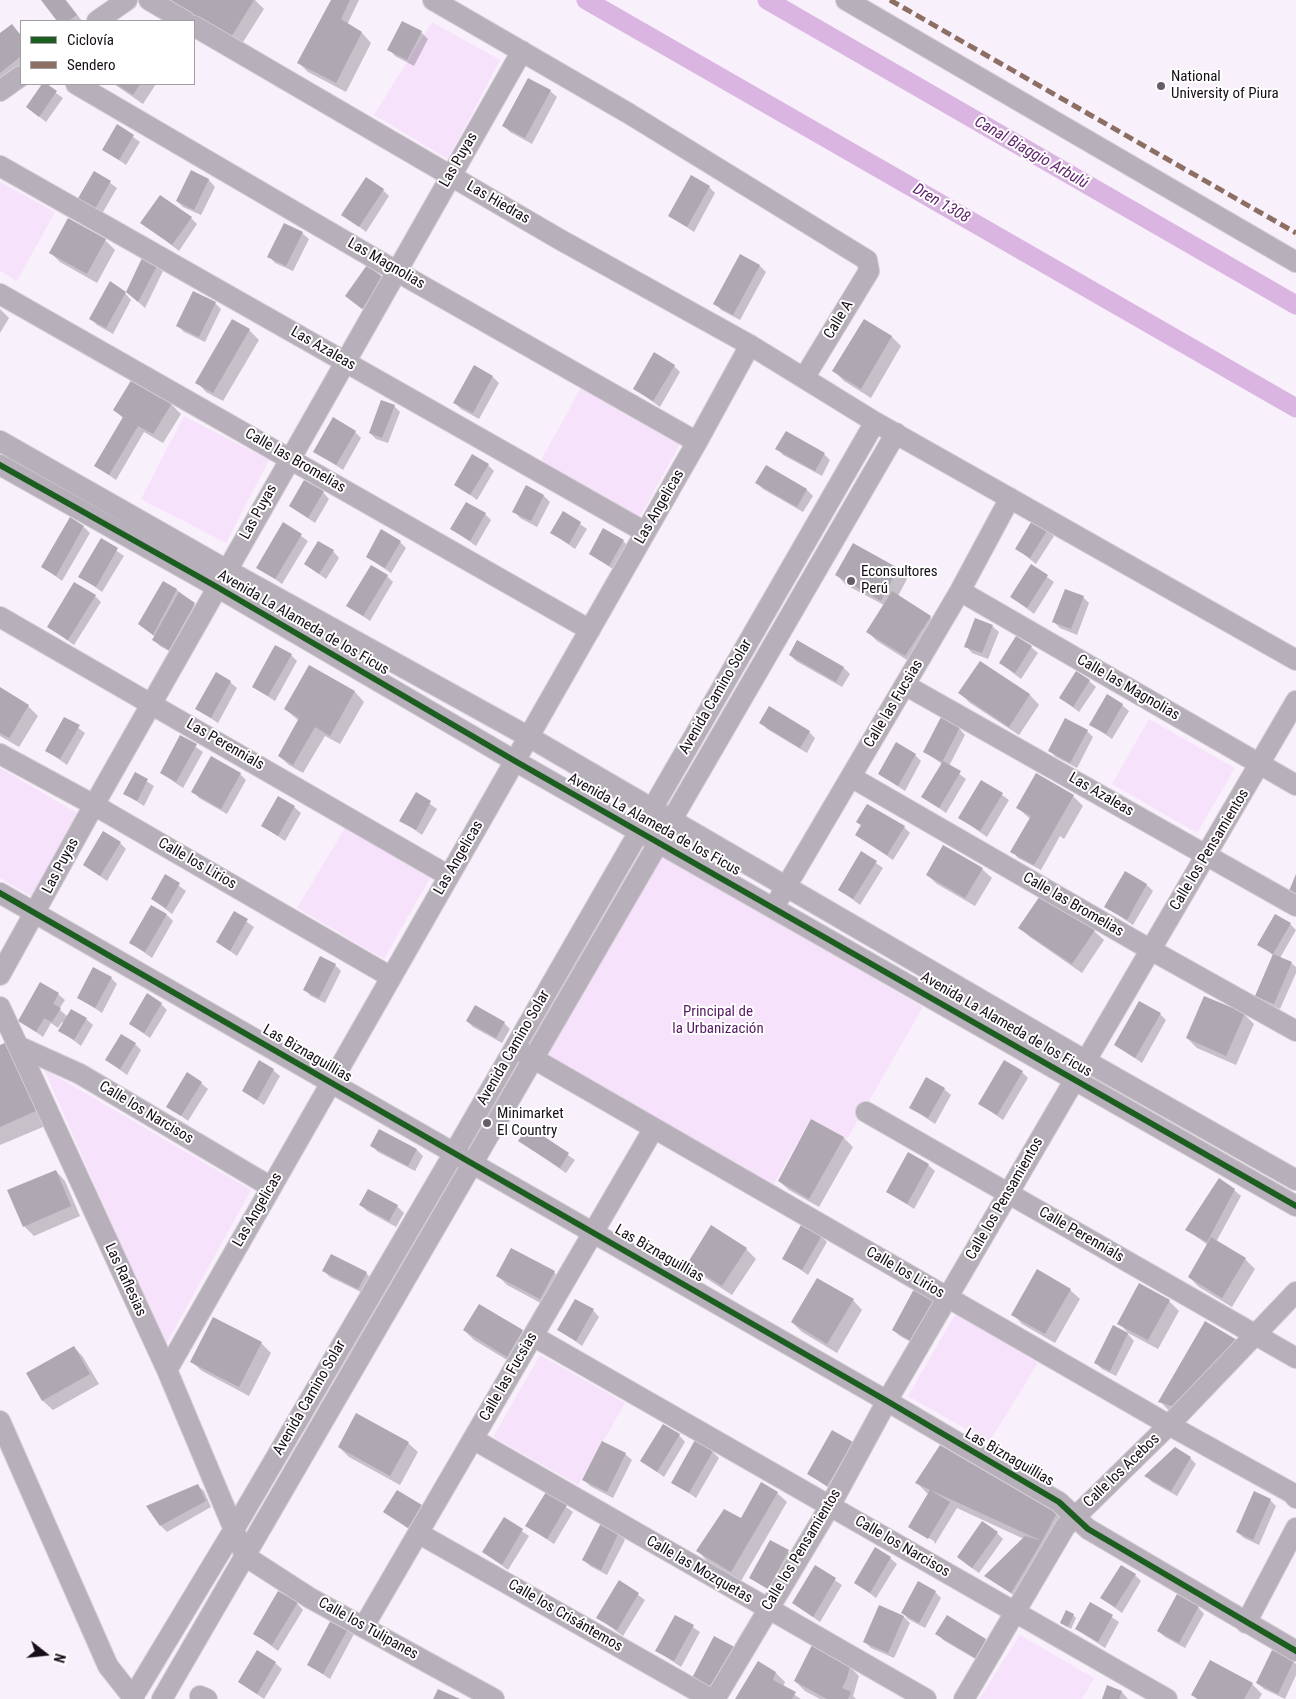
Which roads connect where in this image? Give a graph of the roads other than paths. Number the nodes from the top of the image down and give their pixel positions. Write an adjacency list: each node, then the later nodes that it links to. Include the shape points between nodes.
1 (127, 0): 5 (street)
2 (149, 0): 6 (street)
3 (433, 0): 8 (street)
4 (846, 0): 14 (street)
5 (98, 20)
6 (183, 20)
7 (195, 27): 13 (street, Las Hiedras)
8 (522, 51): 13 (street, Las Puyas); 19 (street, Calle A, via 867,260 869,271)
9 (20, 77): 11 (street)
10 (78, 85): 15 (street, Las Magnolias)
11 (0, 91)
12 (0, 166): 18 (street, Las Azaleas)
13 (450, 175): 15 (street, Las Puyas); 17 (street, Las Hiedras)
14 (1296, 262)
15 (396, 271): 18 (street, Las Puyas); 23 (street, Las Magnolias)
16 (0, 294): 24 (street, Calle las Bromelias)
17 (750, 345): 19 (street, Las Hiedras); 23 (street, Las Angelicas)
18 (344, 362): 24 (street, Las Puyas); 27 (street, Las Azaleas)
19 (804, 378): 20 (street, Las Hiedras)
20 (875, 422): 21 (street, Las Hiedras); 43 (street, Avenida Camino Solar)
21 (896, 433): 26 (street, Las Hiedras); 44 (street, Avenida Camino Solar)
22 (0, 441): 28 (street, Avenida La Alameda de los Ficus)
23 (697, 442): 27 (street, Las Angelicas)
24 (290, 458): 28 (street, Las Puyas); 31 (street, Calle las Bromelias)
25 (0, 465): 28 (street, Avenida La Alameda de los Ficus)
26 (1010, 498): 29 (street, Calle las Fucsias); 32 (street, Las Hiedras)
27 (645, 532): 31 (street, Las Angelicas)
28 (222, 578): 35 (street, Las Puyas); 36 (street, Avenida La Alameda de los Ficus); 38 (street, Avenida La Alameda de los Ficus)
29 (960, 591): 33 (street, Calle las Fucsias); 39 (street, Calle las Magnolias)
30 (0, 617): 35 (street, Las Perennials)
31 (590, 630): 36 (street, Las Angelicas)
32 (1296, 660)
33 (905, 685): 40 (street, Calle las Fucsias); 47 (street, Las Azaleas)
34 (1296, 701): 39 (street, Calle los Pensamientos)
35 (152, 703): 42 (street, Las Puyas); 48 (street, Las Perennials)
36 (528, 737): 38 (street, Las Angelicas); 43 (street, Avenida La Alameda de los Ficus)
37 (0, 754): 42 (street, Calle los Lirios)
38 (515, 761): 45 (street, Avenida La Alameda de los Ficus); 48 (street, Las Angelicas)
39 (1261, 765): 41 (street, Calle las Magnolias); 47 (street, Calle los Pensamientos)
40 (851, 777): 49 (street, Calle las Fucsias); 54 (street, Calle las Bromelias)
41 (1296, 784)
42 (94, 805): 53 (street, Las Puyas); 56 (street, Calle los Lirios)
43 (651, 808): 44 (street, Avenida La Alameda de los Ficus); 45 (street, Avenida Camino Solar)
44 (671, 820): 46 (street, Avenida Camino Solar); 49 (street, Avenida La Alameda de los Ficus)
45 (638, 831): 46 (street, Avenida La Alameda de los Ficus); 60 (street, Avenida Camino Solar)
46 (659, 842): 52 (street, Avenida La Alameda de los Ficus); 61 (street, Avenida Camino Solar)
47 (1207, 855): 51 (street, Las Azaleas); 54 (street, Calle los Pensamientos)
48 (449, 876): 56 (street, Las Angelicas)
49 (786, 886): 52 (street, Calle las Fucsias); 62 (street, Avenida La Alameda de los Ficus)
50 (0, 893): 53 (street, Las Biznaguillias)
51 (1296, 906)
52 (774, 907): 63 (street, Avenida La Alameda de los Ficus)
53 (36, 912): 55 (street, Las Puyas); 64 (street, Las Biznaguillias)
54 (1151, 950): 58 (street, Calle las Bromelias); 62 (street, Calle los Pensamientos)
55 (0, 975)
56 (392, 977): 64 (street, Las Angelicas)
57 (0, 1007): 59 (street, Las Raflesias)
58 (1296, 1031)
59 (18, 1046): 70 (street, Calle los Narcisos, via 80,1074); 79 (street, Las Raflesias)
60 (514, 1047): 61 (street, Calle los Lirios); 67 (street, Avenida Camino Solar)
61 (533, 1058): 66 (street, Calle los Lirios); 68 (street, Avenida Camino Solar)
62 (1086, 1061): 63 (street, Calle los Pensamientos); 69 (street, Avenida La Alameda de los Ficus)
63 (1075, 1079): 71 (street, Calle los Pensamientos); 72 (street, Avenida La Alameda de los Ficus)
64 (332, 1082): 67 (street, Las Biznaguillias); 70 (street, Las Angelicas)
65 (866, 1112): 71 (street, Calle Perennials)
66 (654, 1128): 73 (street, Calle las Fucsias); 75 (street, Calle los Lirios)
67 (454, 1153): 68 (street, Las Biznaguillias); 88 (street, Avenida Camino Solar)
68 (472, 1163): 73 (street, Las Biznaguillias); 90 (street, Avenida Camino Solar)
69 (1296, 1180)
70 (271, 1187): 79 (street, Las Angelicas)
71 (1008, 1194): 75 (street, Calle los Pensamientos); 76 (street, Calle Perennials)
72 (1296, 1206)
73 (594, 1231): 77 (street, Calle las Fucsias); 80 (street, Las Biznaguillias)
74 (1296, 1292): 76 (street, Calle los Acebos)
75 (948, 1297): 80 (street, Calle los Pensamientos); 82 (street, Calle los Lirios)
76 (1257, 1335): 78 (street, Calle Perennials); 82 (street, Calle los Acebos)
77 (533, 1336): 83 (street, Calle las Fucsias); 85 (street, Calle los Narcisos)
78 (1296, 1358)
79 (167, 1370): 88 (street, Las Raflesias)
80 (887, 1401): 85 (street, Calle los Pensamientos); 86 (street, Las Biznaguillias, via 1059,1502)
81 (0, 1421): 96 (street, via 108,1666)
82 (1169, 1425): 84 (street, Calle los Lirios); 86 (street, Calle los Acebos)
83 (473, 1439): 89 (street, Calle las Fucsias); 91 (street, Calle las Mozquetas)
84 (1296, 1498)
85 (830, 1506): 91 (street, Calle los Pensamientos); 92 (street, Calle los Narcisos)
86 (1075, 1517): 92 (street, Calle los Acebos, via 1065,1527); 93 (street, Las Biznaguillias, via 1088,1529)
87 (1296, 1528): 93 (street)
88 (233, 1530): 90 (street, Las Raflesias); 96 (street, Avenida Camino Solar)
89 (418, 1533): 94 (street, Calle las Fucsias); 99 (street, Calle los Crisántemos)
90 (245, 1556): 94 (street, Calle los Tulipanes, via 310,1598); 97 (street, Avenida Camino Solar)
91 (767, 1609): 100 (street, Calle los Pensamientos); 101 (street, Calle las Mozquetas)
92 (1015, 1612): 102 (street, Calle los Acebos); 103 (street, Calle los Narcisos)
93 (1246, 1623): 95 (street, Las Biznaguillias)
94 (364, 1626): 98 (street, Calle los Tulipanes)
95 (1296, 1651)
96 (133, 1698)
97 (162, 1699)
98 (494, 1699)
99 (711, 1699)
100 (715, 1699)
101 (926, 1699)
102 (964, 1699)
103 (1167, 1699)

